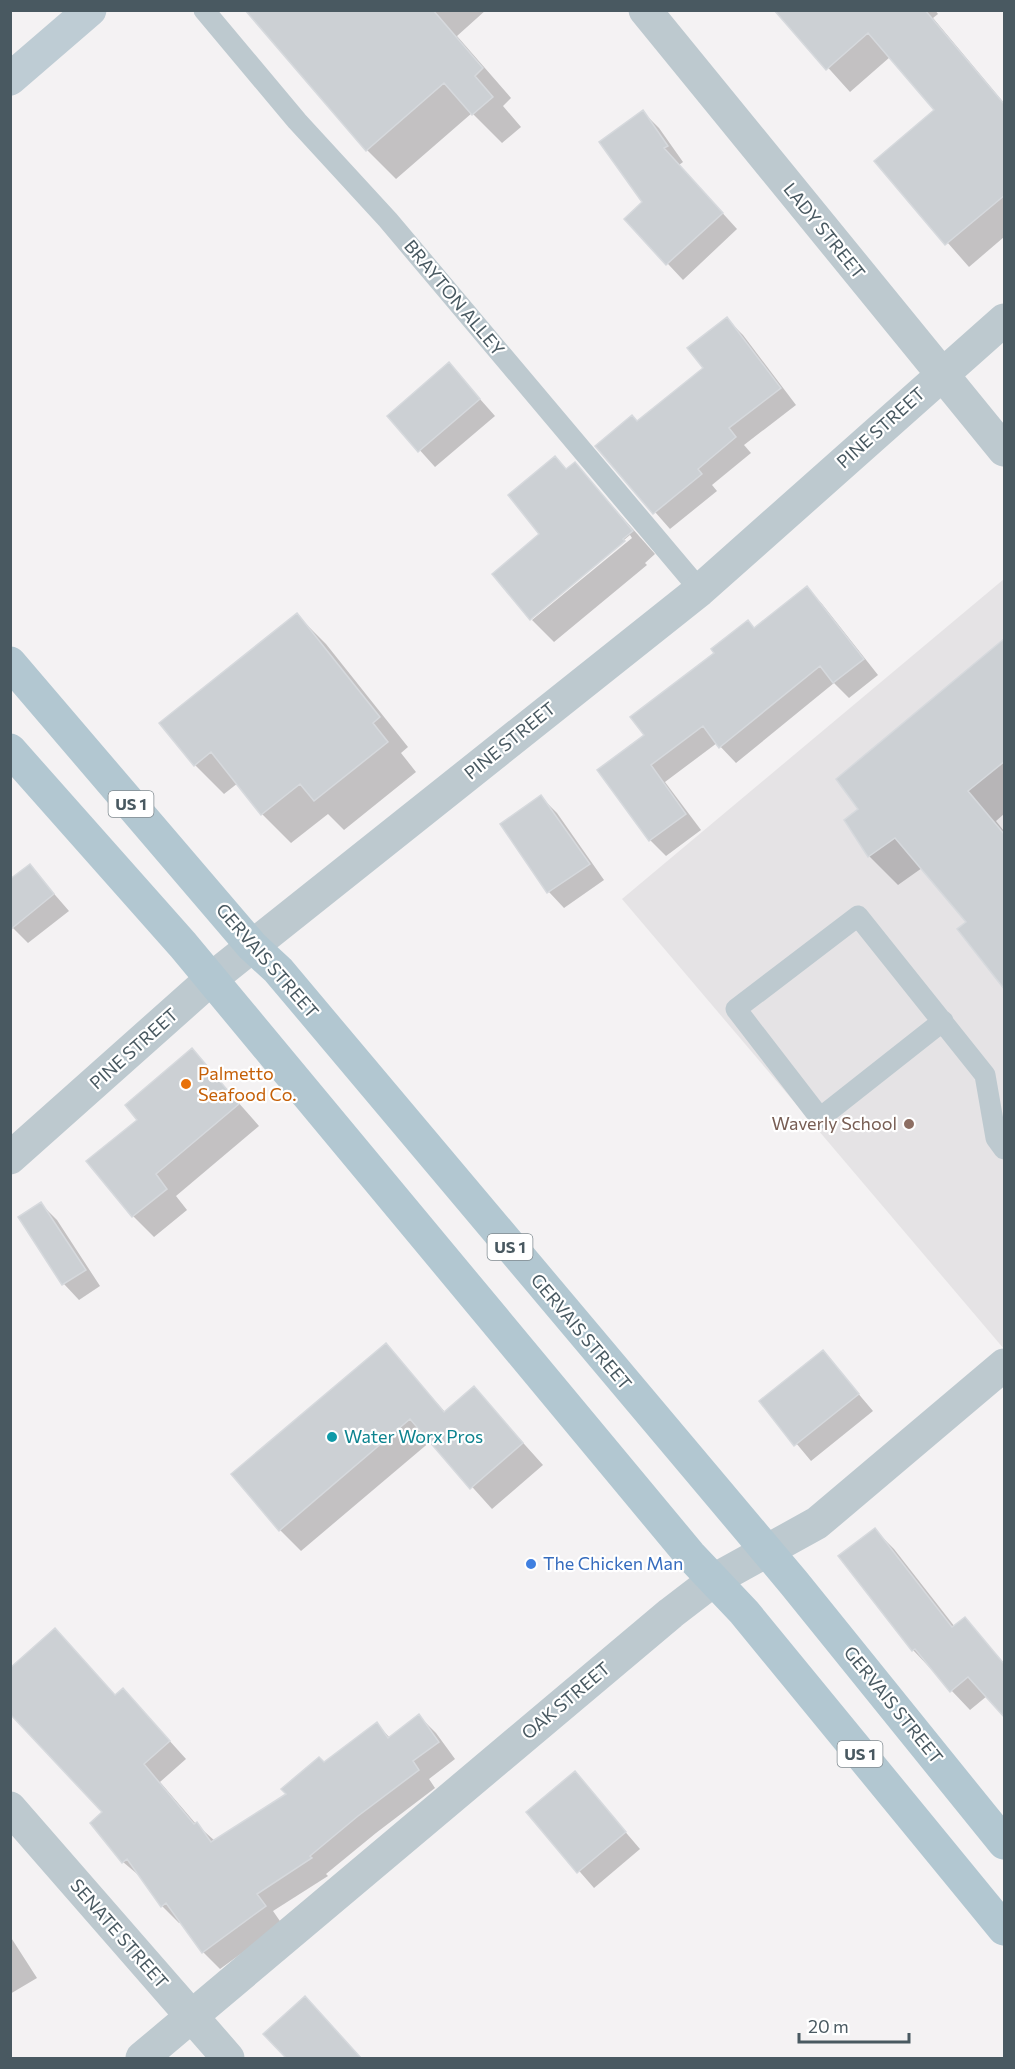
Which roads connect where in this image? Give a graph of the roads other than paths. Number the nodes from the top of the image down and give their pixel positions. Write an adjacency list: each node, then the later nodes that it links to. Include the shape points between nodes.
1 (90, 10): 4 (main road)
2 (204, 10): 8 (lane, BRAYTON ALLEY, via 297,121 388,220)
3 (645, 10): 6 (street, LADY STREET)
4 (10, 79)
5 (1005, 320): 6 (street, PINE STREET)
6 (941, 374): 7 (street, LADY STREET); 8 (street, PINE STREET)
7 (1005, 450)
8 (700, 590): 11 (street, PINE STREET)
9 (10, 663): 11 (main road, GERVAIS STREET / US 1)
10 (10, 750): 12 (main road, US 1)
11 (252, 946): 12 (street, PINE STREET); 17 (main road, GERVAIS STREET / US 1, via 278,970)
12 (211, 979): 15 (street, PINE STREET); 18 (main road, US 1)
13 (943, 1021): 13 (lane, via 858,916 736,1009 820,1118); 14 (lane, via 986,1075)
14 (1002, 1139)
15 (10, 1158)
16 (1005, 1365): 17 (street, OAK STREET, via 817,1523)
17 (766, 1551): 18 (street, OAK STREET); 20 (main road, GERVAIS STREET / US 1)
18 (714, 1580): 21 (main road, US 1); 22 (street, OAK STREET)
19 (10, 1809): 22 (street, SENATE STREET)
20 (1005, 1843)
21 (1005, 1929)
22 (191, 2016): 23 (street, OAK STREET); 24 (street, SENATE STREET)
23 (142, 2058)
24 (228, 2058)

